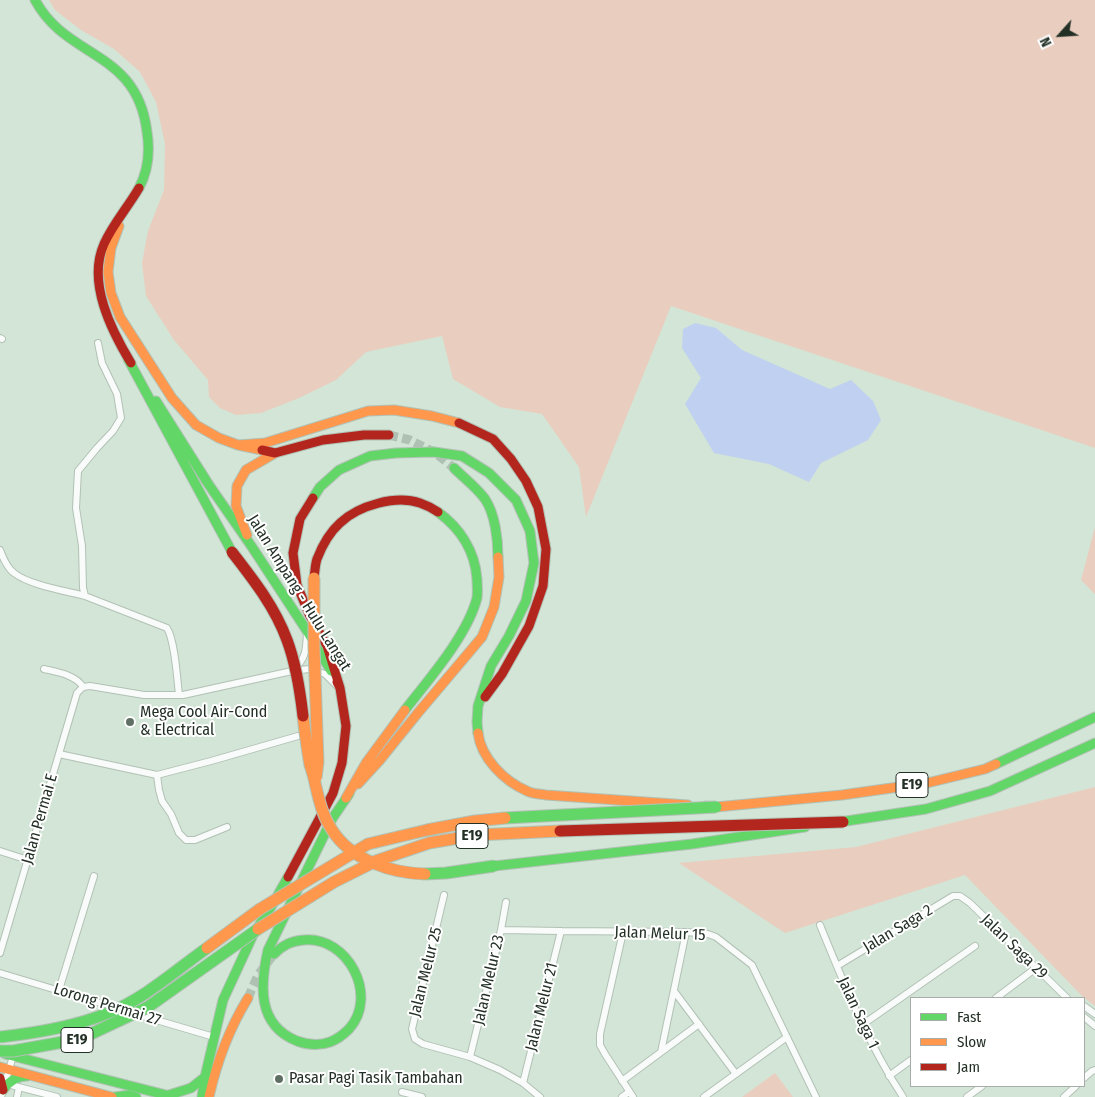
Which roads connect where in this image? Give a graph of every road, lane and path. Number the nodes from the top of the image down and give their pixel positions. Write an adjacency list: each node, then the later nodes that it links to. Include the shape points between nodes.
1 (35, 0): 2 (main road, Jalan Ampang - Hulu Langat, via 62,33 125,78 140,103 146,120 148,160 137,192)
2 (125, 209): 4 (main road, Jalan Ampang - Hulu Langat, via 100,254 98,274 105,313); 6 (main road, Jalan Ampang - Hulu Langat, via 111,248 108,272 111,293 120,316 172,398 196,425)
3 (98, 343): 11 (street, via 102,363 117,394 121,418 78,471 76,508)
4 (128, 359): 9 (main road, Jalan Ampang - Hulu Langat); 24 (main road, bridge, via 232,552 268,600 284,632 299,686)
5 (389, 435): 7 (main road, Jalan Ampang - Hulu Langat, via 322,440)
6 (238, 445): 7 (main road, Jalan Ampang - Hulu Langat); 18 (main road, via 265,443 368,411 394,410 463,424 493,439 526,481 538,507 546,549 543,586 529,626 502,674)
7 (275, 453): 9 (main road, via 246,470 237,486 236,506)
8 (454, 468): 25 (main road, via 484,498 495,526 499,577 494,607 482,637)
9 (252, 547): 12 (main road, Jalan Ampang - Hulu Langat)
10 (0, 550): 11 (street, via 14,573 32,582)
11 (85, 596): 17 (street, via 167,628 173,646)
12 (307, 631): 14 (street, via 303,660); 16 (main road, Jalan Ampang - Hulu Langat)
13 (44, 669): 15 (street, via 71,677)
14 (292, 671): 16 (street, via 309,669 325,674); 17 (street)
15 (83, 687): 17 (street); 22 (street, Jalan Permai E, via 77,693)
16 (340, 688): 18 (main road, via 326,646 297,585 293,553 300,519 320,487 339,470 370,456 434,452 462,456 489,473 516,500 530,530 534,563 526,602 492,666); 56 (main road, Jalan Ampang - Hulu Langat, via 346,726 342,763 333,793 253,935 223,1000)
17 (179, 696)
18 (478, 706): 26 (main road, bridge, via 479,742 490,761 501,775 528,792)
19 (1095, 717): 26 (main road, E19, via 985,769 927,783)
20 (298, 736): 23 (street)
21 (1095, 743): 27 (main road, E19, via 990,791 926,808)
22 (58, 754): 23 (street); 30 (street, Jalan Permai E)
23 (157, 775): 28 (street, via 162,801 186,840 195,840)
24 (315, 782): 25 (main road, bridge, via 318,762 314,578 317,559 340,522 357,511 385,502 422,503 442,515 463,536 478,573 478,596 459,636 366,763); 27 (main road, bridge, via 326,818 348,847 366,860 388,869 430,874 692,844)
25 (346, 798): 42 (main road, via 268,950 263,971 263,1001 271,1021 287,1037 318,1045 343,1035 360,1009 360,988 355,970 344,956 331,945 314,939 293,941)
26 (716, 807): 55 (main road, E19, bridge, via 475,821 368,844 260,909 141,996 109,1013 64,1027)
27 (842, 822): 58 (main road, E19, bridge, via 522,832 429,843 376,860 334,882 268,922 148,1006 80,1039)
28 (227, 827)
29 (0, 851): 30 (street)
30 (28, 860): 41 (street, Jalan Permai E)
31 (94, 876): 46 (street)
32 (444, 896): 61 (street, Jalan Melur 25, via 412,1029 415,1039 423,1044)
33 (960, 896): 43 (street, Jalan Saga 2, via 953,896); 44 (street, Jalan Saga 29)
34 (506, 902): 36 (street, Jalan Melur 23)
35 (820, 925): 43 (street, Jalan Saga 1)
36 (501, 930): 37 (street, Jalan Melur 15); 61 (street, Jalan Melur 23)
37 (561, 932): 38 (street, Jalan Melur 15); 69 (street, Jalan Melur 21)
38 (623, 932): 39 (street, Jalan Melur 15); 67 (street, via 600,1034 600,1045)
39 (686, 932): 47 (street); 57 (street, Jalan Melur 15, via 716,937 752,965)
40 (975, 946): 53 (street)
41 (0, 953)
42 (274, 954)
43 (837, 966): 53 (street, Jalan Saga 1)
44 (1036, 968): 48 (street); 49 (street, Jalan Saga 29)
45 (0, 973): 46 (street, Lorong Permai 27)
46 (59, 990): 56 (street, Lorong Permai 27)
47 (674, 991): 52 (street); 59 (street)
48 (997, 997)
49 (1066, 997)
50 (248, 998): 66 (main road, Jalan Ampang - Hulu Langat, via 234,1021)
51 (1085, 1018): 54 (street)
52 (699, 1024): 59 (street); 64 (street)
53 (862, 1025): 65 (street, Jalan Saga 1)
54 (1095, 1026)
55 (0, 1037)
56 (214, 1037): 66 (main road, Jalan Ampang - Hulu Langat)
57 (787, 1037): 64 (street); 89 (street, Jalan Melur 15)
58 (0, 1052): 60 (main road)
59 (661, 1052): 67 (street)
60 (13, 1056): 63 (street); 77 (main road)
61 (470, 1057): 69 (street)
62 (910, 1061): 65 (street)
63 (4, 1068): 68 (main road); 70 (street)
64 (736, 1074): 88 (street)
65 (889, 1076): 90 (street, Jalan Saga 1)
66 (209, 1078): 77 (main road); 82 (main road, Jalan Ampang - Hulu Langat); 83 (main road, Jalan Ampang - Hulu Langat); 84 (main road)
67 (622, 1081): 76 (street)
68 (60, 1082): 70 (main road, via 24,1076); 80 (main road)
69 (523, 1083): 86 (street)
70 (3, 1087): 71 (street)
71 (19, 1087): 75 (street); 78 (street)
72 (981, 1087): 91 (street)
73 (1075, 1087): 92 (street)
74 (402, 1092): 85 (street)
75 (36, 1094): 79 (street)
76 (631, 1094): 87 (street)
77 (171, 1096)
78 (17, 1097)
79 (57, 1097)
80 (113, 1097): 81 (main road)
81 (136, 1097)
82 (202, 1097)
83 (209, 1097)
84 (216, 1097)
85 (422, 1097)
86 (540, 1097)
87 (622, 1097)
88 (704, 1097)
89 (816, 1097)
90 (903, 1097)
91 (967, 1097)
92 (1064, 1097)

